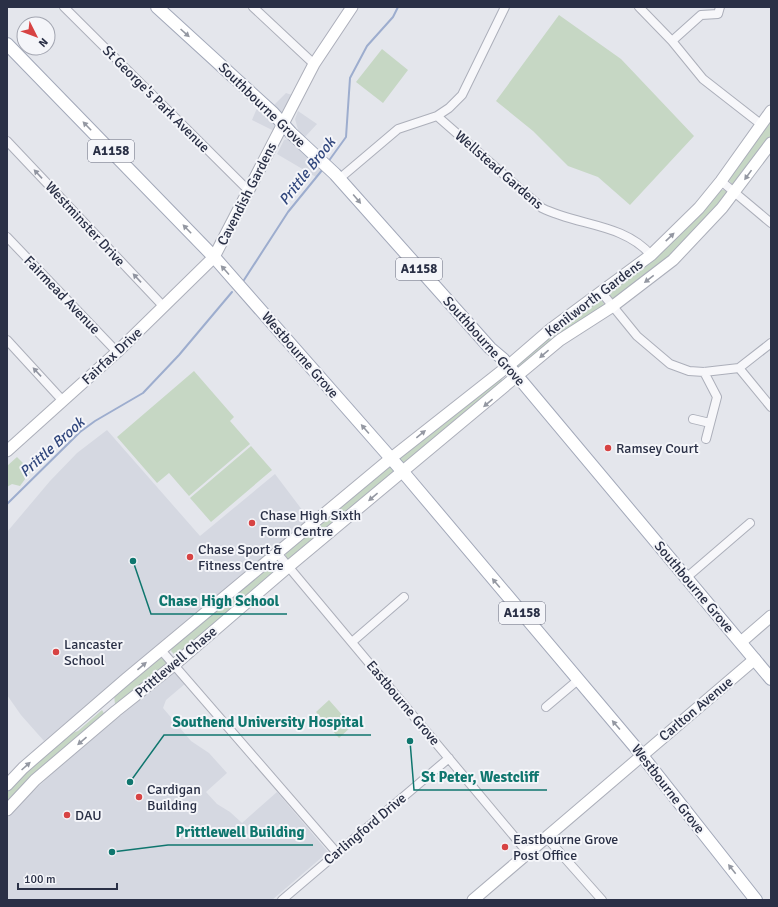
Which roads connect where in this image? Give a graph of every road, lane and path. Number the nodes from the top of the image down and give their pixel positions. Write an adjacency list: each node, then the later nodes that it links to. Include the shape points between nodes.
1 (64, 7): 20 (street, St George's Park Avenue)
2 (157, 7): 14 (main road, Southbourne Grove / A1158, one-way to 14)
3 (253, 7): 11 (street)
4 (352, 7): 11 (street, Cavendish Gardens)
5 (505, 7): 13 (street, via 462,95)
6 (639, 7): 9 (street)
7 (720, 7): 8 (street, via 718,14)
8 (702, 11): 9 (street)
9 (672, 41): 15 (street, via 703,79)
10 (7, 44): 25 (main road, Westbourne Grove / A1158, one-way to 10)
11 (314, 64): 14 (street, Cavendish Gardens)
12 (771, 111): 15 (street, Kenilworth Gardens)
13 (437, 116): 18 (street, via 398,129); 24 (street, Wellstead Gardens, via 542,208 561,216 608,227 637,243)
14 (283, 124): 18 (main road, Southbourne Grove / A1158); 20 (street, Cavendish Gardens)
15 (762, 125): 19 (street, Kenilworth Gardens)
16 (7, 141): 28 (street, Westminster Drive, one-way to 16)
17 (771, 143): 21 (street, Kenilworth Gardens, one-way to 21)
18 (331, 171): 32 (main road, Southbourne Grove / A1158, one-way to 32)
19 (721, 181): 21 (street); 24 (street, Kenilworth Gardens, one-way to 19, via 699,208)
20 (248, 192): 25 (street, Cavendish Gardens)
21 (735, 192): 22 (street); 27 (street, Kenilworth Gardens, one-way to 27, via 673,260)
22 (771, 223)
23 (7, 237): 31 (street, Fairmead Avenue)
24 (651, 255): 26 (street, Kenilworth Gardens)
25 (214, 257): 28 (street, Fairfax Drive); 44 (main road, Westbourne Grove / A1158, one-way to 25)
26 (602, 292): 27 (street); 32 (street, Kenilworth Gardens, via 551,329)
27 (613, 306): 34 (street, via 637,336 670,364 689,371); 35 (street, Kenilworth Gardens, one-way to 35, via 560,340)
28 (164, 307): 31 (street, Fairfax Drive)
29 (7, 340): 36 (street, one-way to 29)
30 (771, 343): 33 (street)
31 (117, 352): 36 (street, Fairfax Drive)
32 (508, 366): 35 (main road, Southbourne Grove / A1158); 37 (street, Kenilworth Gardens)
33 (739, 368): 34 (street); 38 (street)
34 (704, 372): 40 (street, via 717,397)
35 (517, 376): 37 (street, via 507,373); 42 (street, Kenilworth Gardens, one-way to 42); 49 (main road, Southbourne Grove / A1158)
36 (63, 401): 43 (street, Fairfax Drive)
37 (458, 404): 44 (street, Kenilworth Gardens, one-way to 37)
38 (771, 407)
39 (694, 419): 40 (street)
40 (710, 423): 41 (street)
41 (706, 439)
42 (443, 440): 44 (street, via 404,466); 45 (street, Kenilworth Gardens)
43 (8, 448)
44 (392, 461): 45 (main road, Westbourne Grove / A1158); 47 (street, Prittlewell Chase)
45 (403, 472): 48 (street, Prittlewell Chase, one-way to 48); 58 (main road, Westbourne Grove / A1158, one-way to 45)
46 (750, 523): 49 (street)
47 (277, 553): 48 (street, Eastbourne Grove); 54 (street, Prittlewell Chase)
48 (288, 567): 52 (street, Eastbourne Grove); 56 (street, Prittlewell Chase)
49 (686, 578): 53 (main road, Southbourne Grove / A1158)
50 (404, 597): 52 (street)
51 (771, 616): 53 (street)
52 (352, 642): 65 (street, Eastbourne Grove)
53 (740, 642): 55 (main road, Southbourne Grove / A1158)
54 (161, 650): 56 (street); 59 (street, Prittlewell Chase, one-way to 54)
55 (755, 659): 57 (main road, Southbourne Grove / A1158); 64 (street, Carlton Avenue)
56 (174, 665): 62 (street, Prittlewell Chase); 69 (street)
57 (771, 679)
58 (578, 680): 61 (street); 64 (main road, Westbourne Grove / A1158, one-way to 58)
59 (112, 691): 60 (street); 63 (street, Prittlewell Chase)
60 (105, 705): 62 (street, via 109,704); 63 (street)
61 (546, 707)
62 (113, 713): 67 (street, Prittlewell Chase, one-way to 67, via 35,780)
63 (65, 731): 66 (street, Prittlewell Chase, one-way to 63, via 22,768)
64 (641, 755): 68 (street, Carlton Avenue); 74 (main road, Westbourne Grove / A1158, one-way to 64)
65 (449, 758): 69 (street, Carlingford Drive); 70 (street, Eastbourne Grove)
66 (7, 785)
67 (7, 810)
68 (547, 838): 70 (street, Carlton Avenue); 73 (street)
69 (337, 853): 71 (street, Carlingford Drive)
70 (528, 853): 72 (street, Carlton Avenue)
71 (282, 900)
72 (473, 900)
73 (602, 900)
74 (756, 900)

